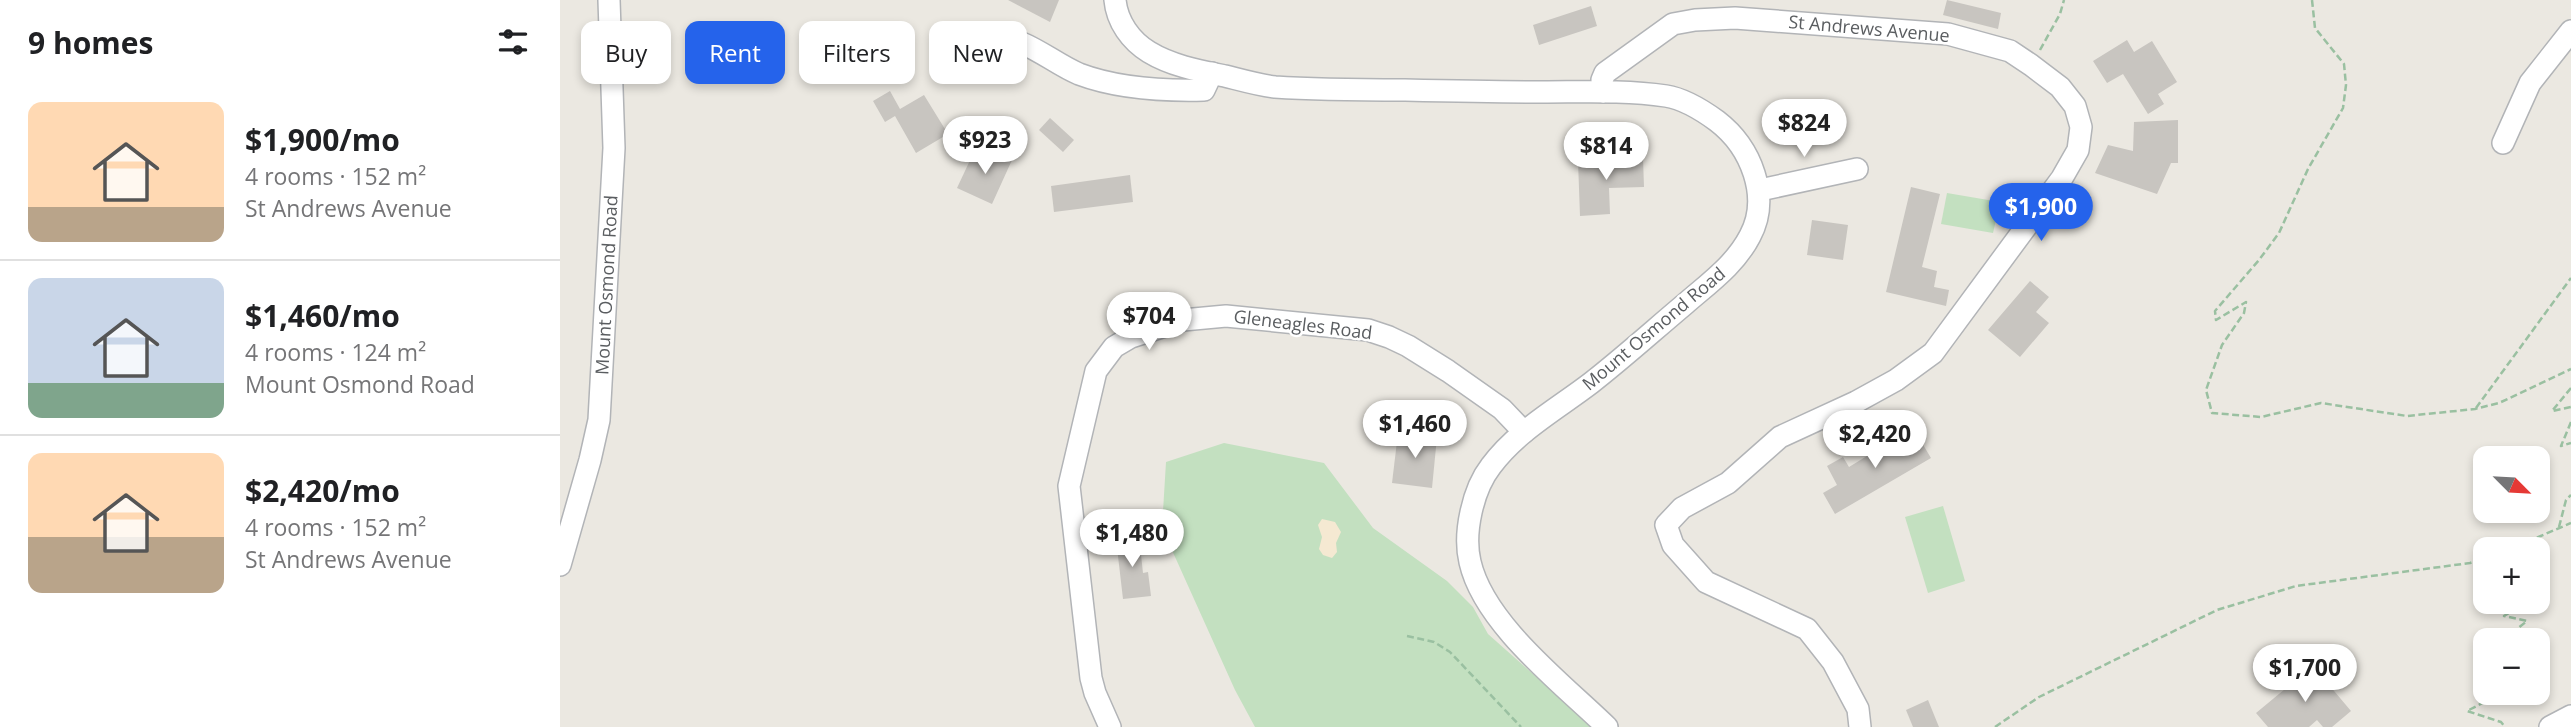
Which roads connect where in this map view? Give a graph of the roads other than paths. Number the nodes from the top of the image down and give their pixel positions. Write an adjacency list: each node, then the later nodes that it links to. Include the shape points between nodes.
1 (609, 0): 11 (street, Mount Osmond Road, via 614,148 599,420)
2 (1115, 0): 5 (street, via 1123,26 1142,47)
3 (2571, 31): 7 (street, via 2530,83)
4 (1027, 48): 5 (street, via 1080,74 1134,87 1204,90)
5 (1212, 74): 6 (street, via 1271,86)
6 (1603, 92): 9 (street, via 1669,96 1696,107 1728,131); 15 (street, St Andrews Avenue, via 1605,73 1673,24 1735,18 1948,34 2010,51 2060,87 2074,106 2081,127 2078,150 1933,353 1856,402 1780,437 1728,483 1682,508 1666,525 1673,545 1706,582 1807,629 1833,662 1858,709)
7 (2503, 143)
8 (1857, 169): 9 (street)
9 (1760, 190): 10 (street, Mount Osmond Road, via 1752,234 1722,273 1593,382)
10 (1524, 432): 13 (street, Gleneagles Road, via 1502,409 1448,371 1408,346 1368,330 1285,320 1198,317 1150,329 1114,347 1096,371 1090,389 1069,486 1091,678); 14 (street, Mount Osmond Road, via 1492,464 1474,497 1469,561 1495,614 1514,639)
11 (560, 565)
12 (2571, 716): 16 (street)
13 (1110, 727)
14 (1608, 727)
15 (1860, 727)
16 (2550, 727)

